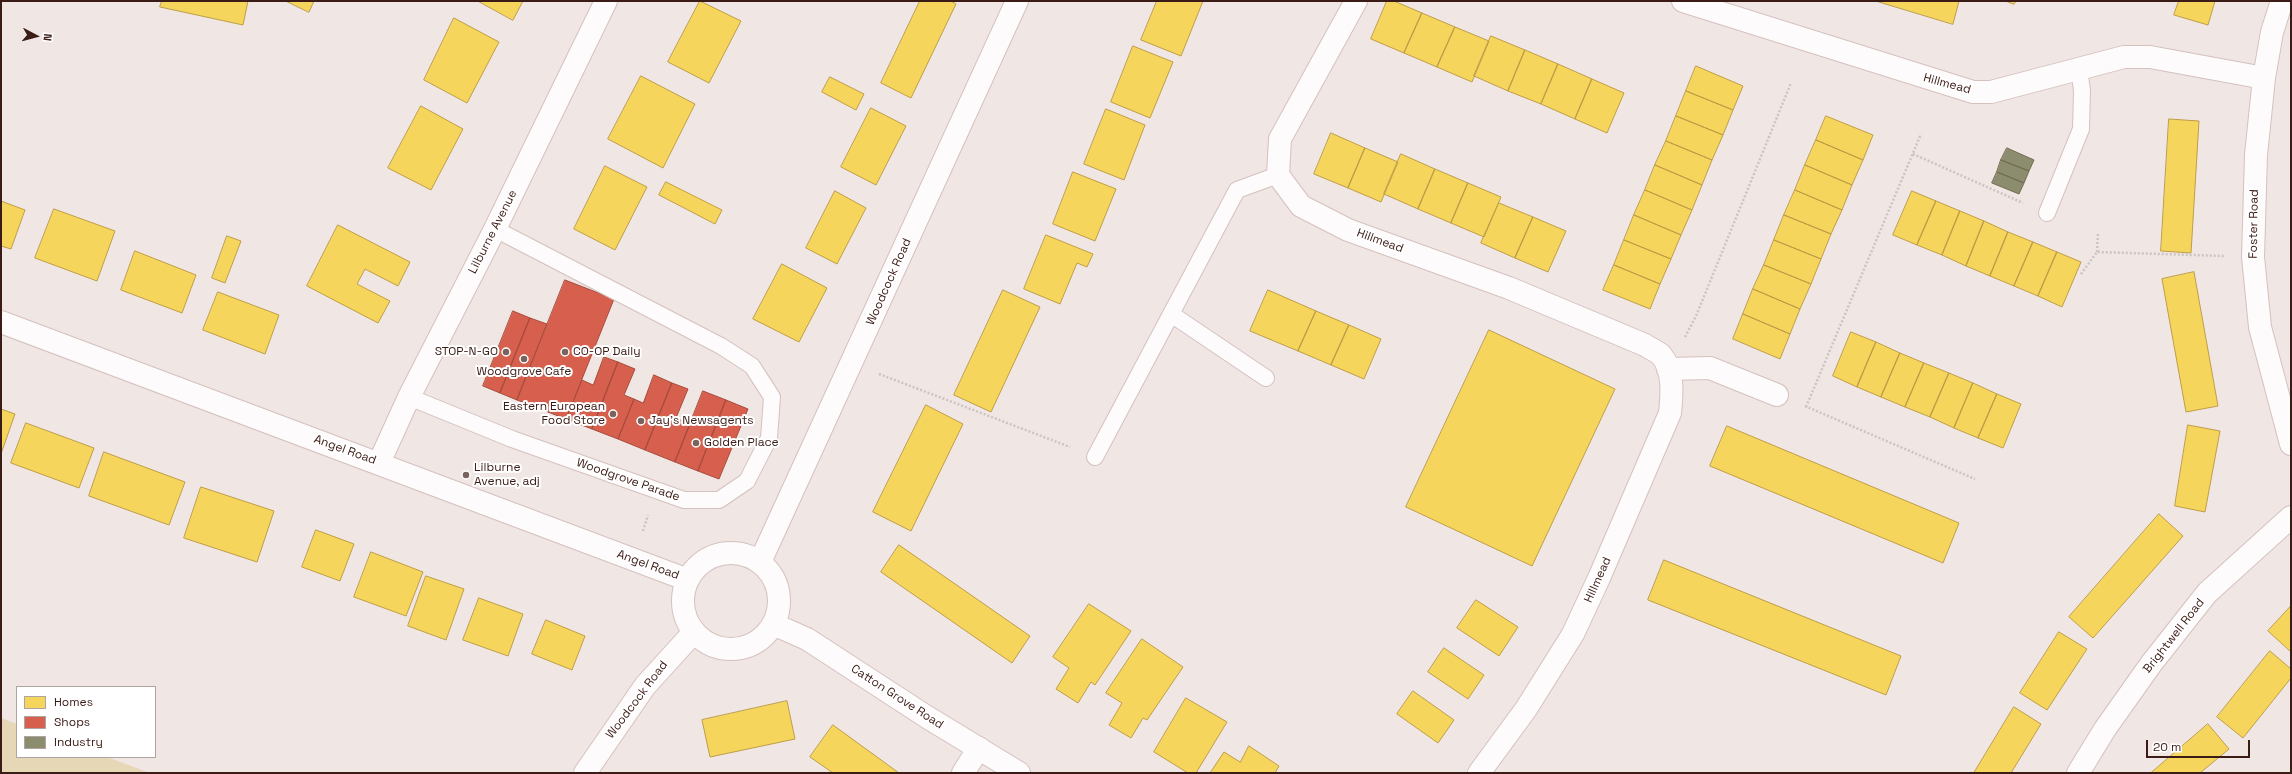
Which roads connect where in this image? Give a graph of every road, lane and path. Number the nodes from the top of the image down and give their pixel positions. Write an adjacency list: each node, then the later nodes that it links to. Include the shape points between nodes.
1 (606, 1): 13 (street, Lilburne Avenue)
2 (1017, 1): 20 (street, Woodcock Road)
3 (1356, 1): 11 (street, via 1280,140)
4 (1683, 1): 6 (street, Hillmead, via 1973,92 1991,92)
5 (2282, 1): 7 (street, Foster Road, via 2272,32)
6 (2079, 68): 7 (street, Hillmead, via 2124,57 2150,57); 12 (lane, via 2082,91 2081,129)
7 (2264, 78): 16 (street, Foster Road, via 2256,156)
8 (1791, 83): 21 (path, via 1696,316)
9 (1921, 134): 10 (path)
10 (1913, 154): 12 (path); 28 (path, via 1806,407)
11 (1278, 175): 18 (lane, via 1237,190); 21 (street, Hillmead, via 1301,206 1348,230 1509,288 1645,345 1660,354)
12 (2047, 213)
13 (495, 229): 24 (street, Lilburne Avenue); 24 (lane, Woodgrove Parade, via 721,346 752,366 772,397 769,438 766,444 747,481 737,488 719,500 684,500 512,439)
14 (2098, 232): 15 (path)
15 (2097, 252): 16 (path); 17 (path)
16 (2253, 257): 25 (street, Foster Road, via 2260,327)
17 (2081, 274)
18 (1171, 314): 22 (lane); 26 (lane)
19 (1, 322): 27 (street, Angel Road)
20 (852, 364): 26 (path); 30 (street, Woodcock Road)
21 (1668, 369): 23 (street, via 1710,368); 38 (street, Hillmead, via 1672,390 1670,413 1573,634 1526,709)
22 (1266, 378)
23 (1776, 395)
24 (409, 397): 27 (street, Lilburne Avenue)
25 (2291, 444)
26 (1095, 457)
27 (379, 463): 31 (street, Angel Road)
28 (1976, 479)
29 (2291, 517): 39 (street, Brightwell Road, via 2207,593 2151,664 2105,729)
30 (760, 562): 31 (street, via 734,553 720,554 707,559 696,568); 32 (street, via 772,575 778,591 779,608)
31 (688, 580): 33 (street, via 683,597 684,609)
32 (773, 624): 33 (street, via 764,636 750,645 736,649 720,648 706,642); 34 (street, Catton Grove Road, via 806,639)
33 (694, 632): 35 (street, Woodcock Road, via 645,686)
34 (979, 748): 36 (street); 37 (street, Catton Grove Road)
35 (584, 773)
36 (963, 773)
37 (1019, 773)
38 (1479, 773)
39 (2078, 773)

